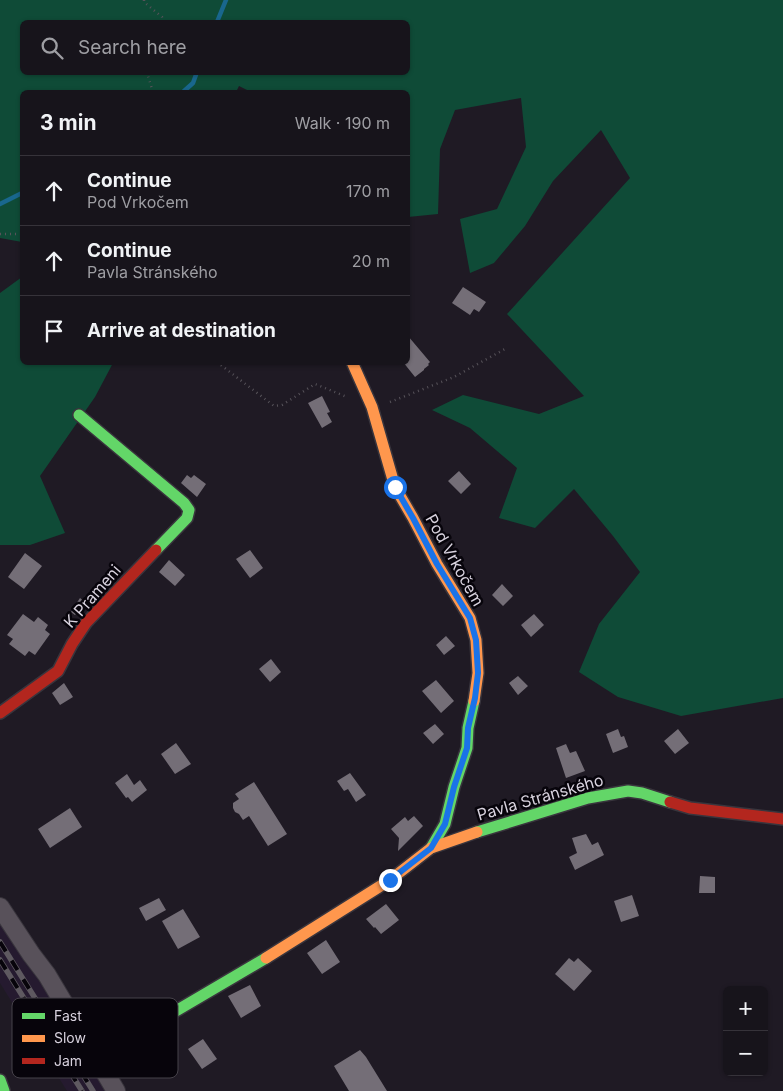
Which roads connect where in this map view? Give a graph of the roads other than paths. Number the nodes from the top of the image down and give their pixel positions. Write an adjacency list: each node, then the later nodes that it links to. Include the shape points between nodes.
1 (353, 365): 5 (street, Pod Vrkočem, via 372,407 395,487 470,618 476,640 478,673 467,748 445,824)
2 (78, 415): 3 (street, K Prameni, via 184,504 189,510 187,518 86,623 58,671)
3 (0, 713)
4 (783, 819): 5 (street, Pavla Stránského, via 690,808 628,791 588,798)
5 (431, 848): 8 (street, Pavla Stránského, via 390,880)
6 (0, 907): 7 (street)
7 (61, 998)
8 (178, 1010)
9 (108, 1078): 12 (street)
10 (0, 1080): 11 (street)
11 (4, 1091)
12 (116, 1091)

